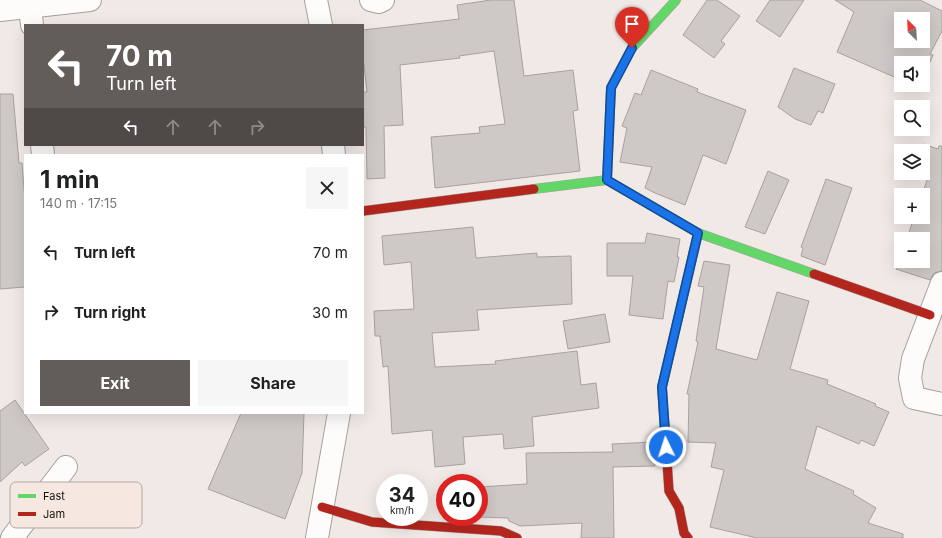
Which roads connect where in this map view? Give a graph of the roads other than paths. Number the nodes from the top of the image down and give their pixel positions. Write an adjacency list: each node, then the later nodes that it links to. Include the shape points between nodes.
1 (90, 0): 7 (street)
2 (316, 0): 8 (street)
3 (371, 0): 4 (street)
4 (383, 0)
5 (676, 0): 9 (street, via 632,48 611,88)
6 (0, 10): 7 (street)
7 (31, 16)
8 (321, 24)
9 (607, 180): 10 (street); 11 (street)
10 (364, 211)
11 (698, 233): 13 (street); 23 (street, via 662,387 669,491 679,508 684,533)
12 (942, 283): 13 (street)
13 (930, 315): 14 (street, via 913,359 910,378 914,398)
14 (942, 404)
15 (339, 414): 18 (street)
16 (66, 467): 17 (street)
17 (55, 482)
18 (322, 508): 21 (street); 22 (street, via 372,522 501,531)
19 (20, 528): 20 (street)
20 (12, 538)
21 (317, 538)
22 (516, 538)
23 (688, 538)

